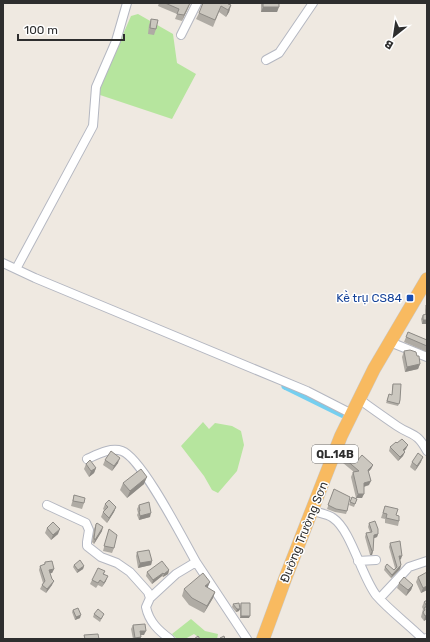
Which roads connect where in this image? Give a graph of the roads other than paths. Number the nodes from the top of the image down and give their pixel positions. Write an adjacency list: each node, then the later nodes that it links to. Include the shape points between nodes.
1 (127, 3): 7 (street, via 116,41 96,87 93,126)
2 (197, 3): 4 (street)
3 (313, 3): 5 (street, via 279,53)
4 (181, 35)
5 (266, 60)
6 (3, 263): 7 (street)
7 (16, 269): 12 (street, via 307,391)
8 (427, 278): 9 (highway, Đường Trường Sơn / QL.14B)
9 (390, 342): 10 (street); 11 (highway, Đường Trường Sơn / QL.14B)
10 (427, 357)
11 (359, 399): 12 (highway, Đường Trường Sơn / QL.14B); 13 (street, via 398,427)
12 (352, 414): 17 (highway, Đường Trường Sơn / QL.14B)
13 (424, 439): 14 (street)
14 (427, 451)
15 (87, 459): 21 (street, via 114,450 129,454 152,485)
16 (46, 505): 22 (street, via 86,524 89,530 89,547 101,557 117,563 130,572 148,592)
17 (313, 511): 19 (street, via 333,518 340,525); 27 (highway, Đường Trường Sơn / QL.14B)
18 (376, 560): 19 (street)
19 (358, 561): 23 (street)
20 (427, 561): 23 (street, via 409,567)
21 (196, 562): 22 (street, via 176,574); 26 (street)
22 (150, 598): 25 (street, via 146,607 148,614 157,628)
23 (380, 598): 24 (street, via 423,638)
24 (427, 638)
25 (170, 639)
26 (247, 639)
27 (263, 639)

